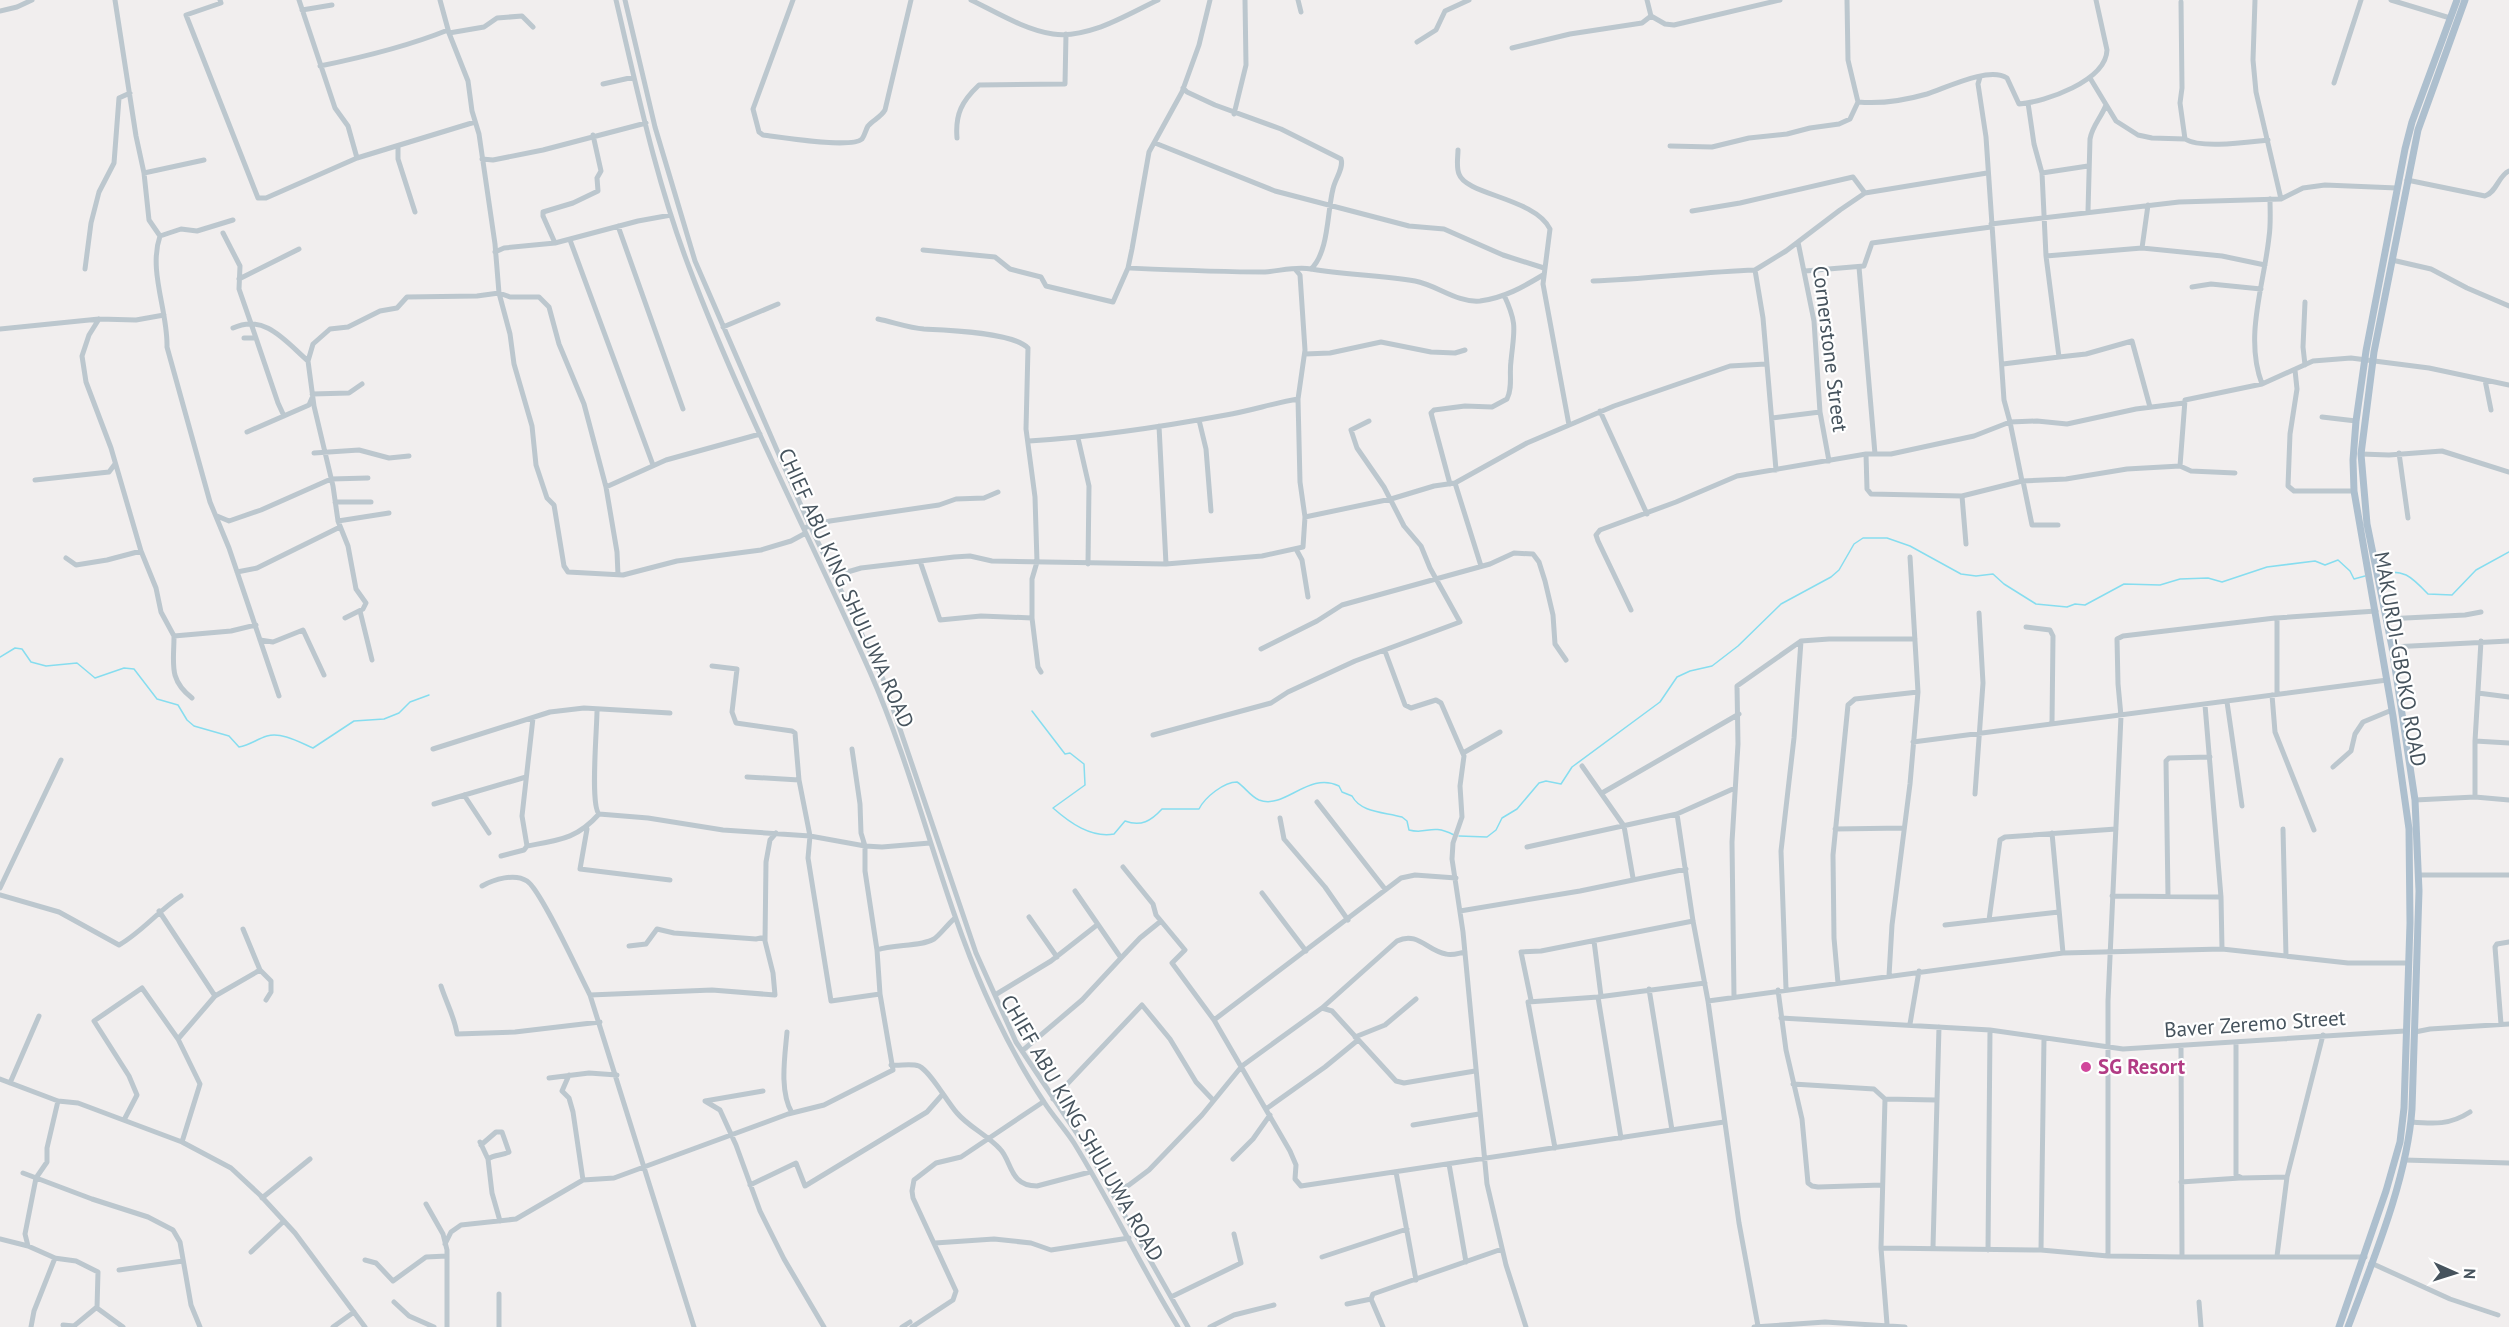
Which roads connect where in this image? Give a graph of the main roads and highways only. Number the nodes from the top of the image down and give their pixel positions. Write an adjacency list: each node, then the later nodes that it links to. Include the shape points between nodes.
1 (2457, 0): 3 (main road, MAKURDI-GBOKO ROAD, via 2412,122 2365,360 2356,421 2354,491)
2 (2465, 0): 3 (main road, via 2418,130 2373,361 2361,454)
3 (2372, 567): 4 (main road)
4 (2375, 583): 5 (main road, MAKURDI-GBOKO ROAD); 6 (main road, via 2392,647)
5 (2393, 713): 6 (main road); 7 (main road, MAKURDI-GBOKO ROAD, via 2409,829 2405,1031)
6 (2402, 714): 7 (main road, via 2415,800 2418,875 2415,1032)
7 (2408, 1125): 8 (main road, MAKURDI-GBOKO ROAD); 8 (main road, via 2404,1160)
8 (2368, 1260): 9 (main road, MAKURDI-GBOKO ROAD); 10 (main road)
9 (2339, 1327)
10 (2348, 1327)

